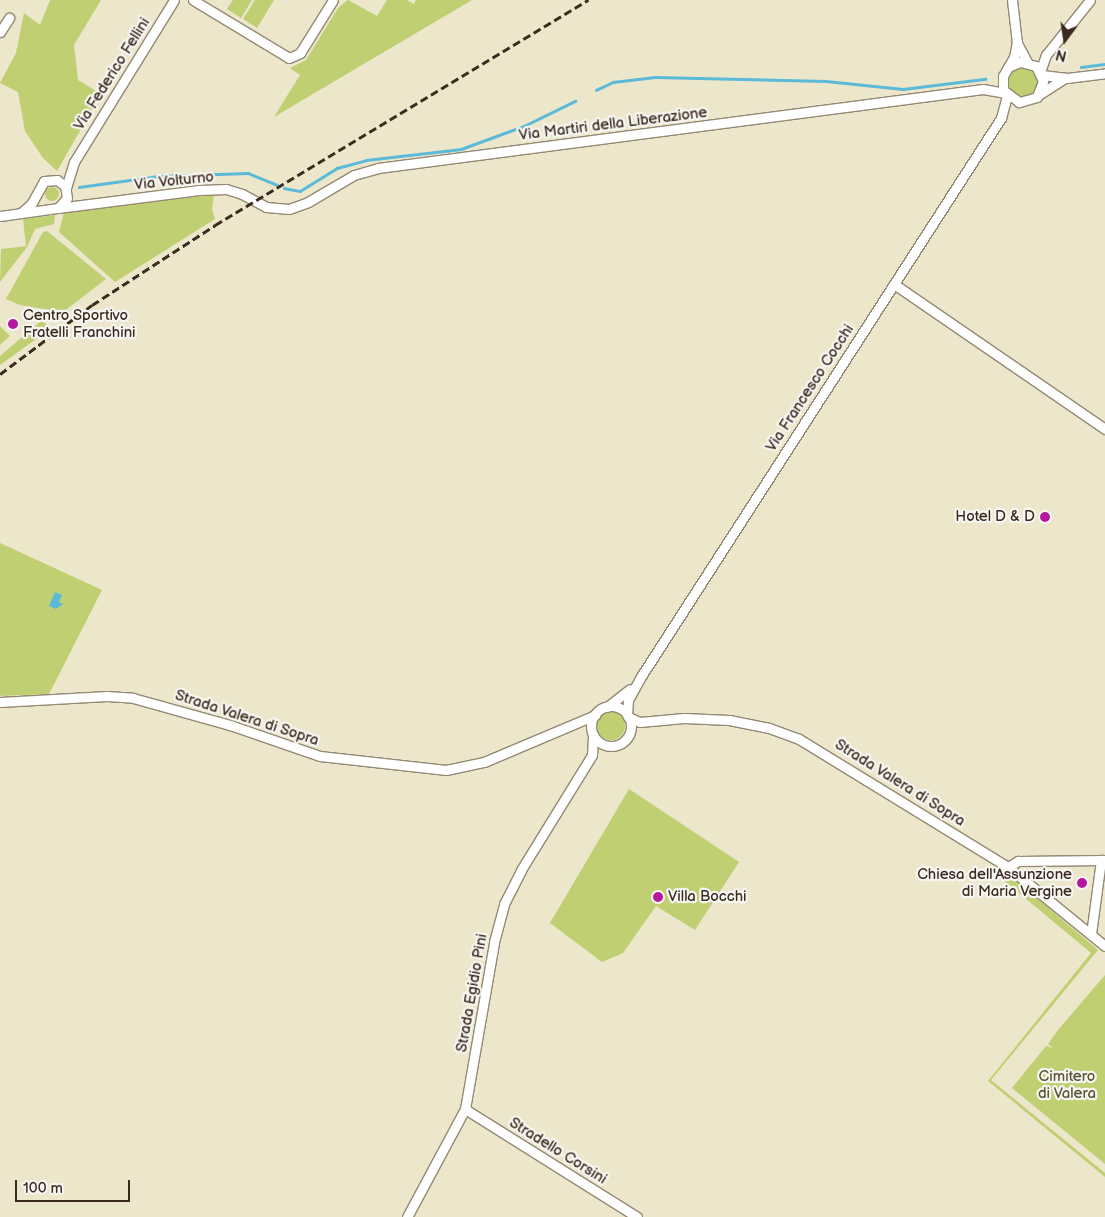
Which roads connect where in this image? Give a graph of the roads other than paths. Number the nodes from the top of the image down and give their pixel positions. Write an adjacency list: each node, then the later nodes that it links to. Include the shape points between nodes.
1 (174, 0): 20 (street, Via Federico Fellini)
2 (193, 0): 3 (street, via 291,58 300,54)
3 (333, 0)
4 (1012, 0): 8 (street)
5 (1090, 0): 9 (street)
6 (9, 18): 7 (street)
7 (0, 32)
8 (1017, 41): 10 (street); 11 (street, via 1014,57)
9 (1048, 52): 10 (street, Via Martiri della Liberazione); 12 (street)
10 (1029, 63): 11 (street, Via Martiri della Liberazione, via 1017,62); 12 (street)
11 (1006, 70): 15 (street, Via Martiri della Liberazione, via 997,82); 16 (street, via 1002,83)
12 (1041, 73): 14 (street); 17 (street, via 1042,88)
13 (1105, 73): 14 (street)
14 (1067, 78): 17 (street)
15 (983, 89): 16 (street, Via Martiri della Liberazione); 25 (street, Via Martiri della Liberazione, via 378,168 354,175 297,207 278,209)
16 (1006, 94): 18 (street, Via Martiri della Liberazione, via 1015,101); 19 (street, Via Francesco Cocchi)
17 (1037, 96): 18 (street)
18 (1029, 102): 19 (street, Via Francesco Cocchi)
19 (1001, 118): 29 (street, Via Francesco Cocchi)
20 (74, 162): 21 (street, Via Federico Fellini); 22 (street, Via Federico Fellini)
21 (50, 179): 22 (street, Via Volturno, via 60,181); 23 (street, via 41,184)
22 (66, 188): 24 (street, Via Volturno, via 82,201); 26 (street, via 66,202)
23 (37, 193): 26 (street, via 40,203); 27 (street)
24 (121, 200): 25 (street, Via Volturno, via 199,190 226,190); 26 (street, Via Volturno)
25 (256, 202)
26 (55, 209): 27 (street, Via Volturno)
27 (21, 213): 28 (street, Via Volturno)
28 (0, 216)
29 (894, 284): 30 (street); 31 (street, Via Francesco Cocchi)
30 (1105, 429)
31 (643, 674): 33 (street, Via Francesco Cocchi, via 618,701); 35 (street, Via Francesco Cocchi, via 628,700)
32 (0, 702): 37 (street, Strada Valera di Sopra, via 127,697 230,725 320,756 440,770 477,764)
33 (605, 707): 34 (street, Strada Valera di Sopra); 35 (street, Strada Valera di Sopra, via 619,708)
34 (595, 715): 37 (street, Strada Valera di Sopra); 38 (street)
35 (628, 716): 36 (street, Strada Valera di Sopra, via 636,721); 39 (street, via 631,726)
36 (650, 721): 39 (street); 43 (street, Strada Valera di Sopra, via 729,720 789,734)
37 (568, 727): 38 (street, via 584,728)
38 (593, 735): 40 (street, via 602,744); 41 (street, Strada Egidio Pini, via 593,752)
39 (626, 738): 40 (street)
40 (615, 746): 41 (street, Strada Egidio Pini, via 600,753)
41 (578, 778): 46 (street, Strada Egidio Pini, via 516,879 502,911)
42 (1103, 860): 43 (street, via 1016,862); 44 (street)
43 (1008, 867): 44 (street, Strada Valera di Sopra)
44 (1091, 934): 45 (street, Strada Valera di Sopra)
45 (1105, 946)
46 (465, 1109): 47 (street, Strada Egidio Pini); 48 (street, Stradello Corsini)
47 (407, 1217)
48 (637, 1217)

